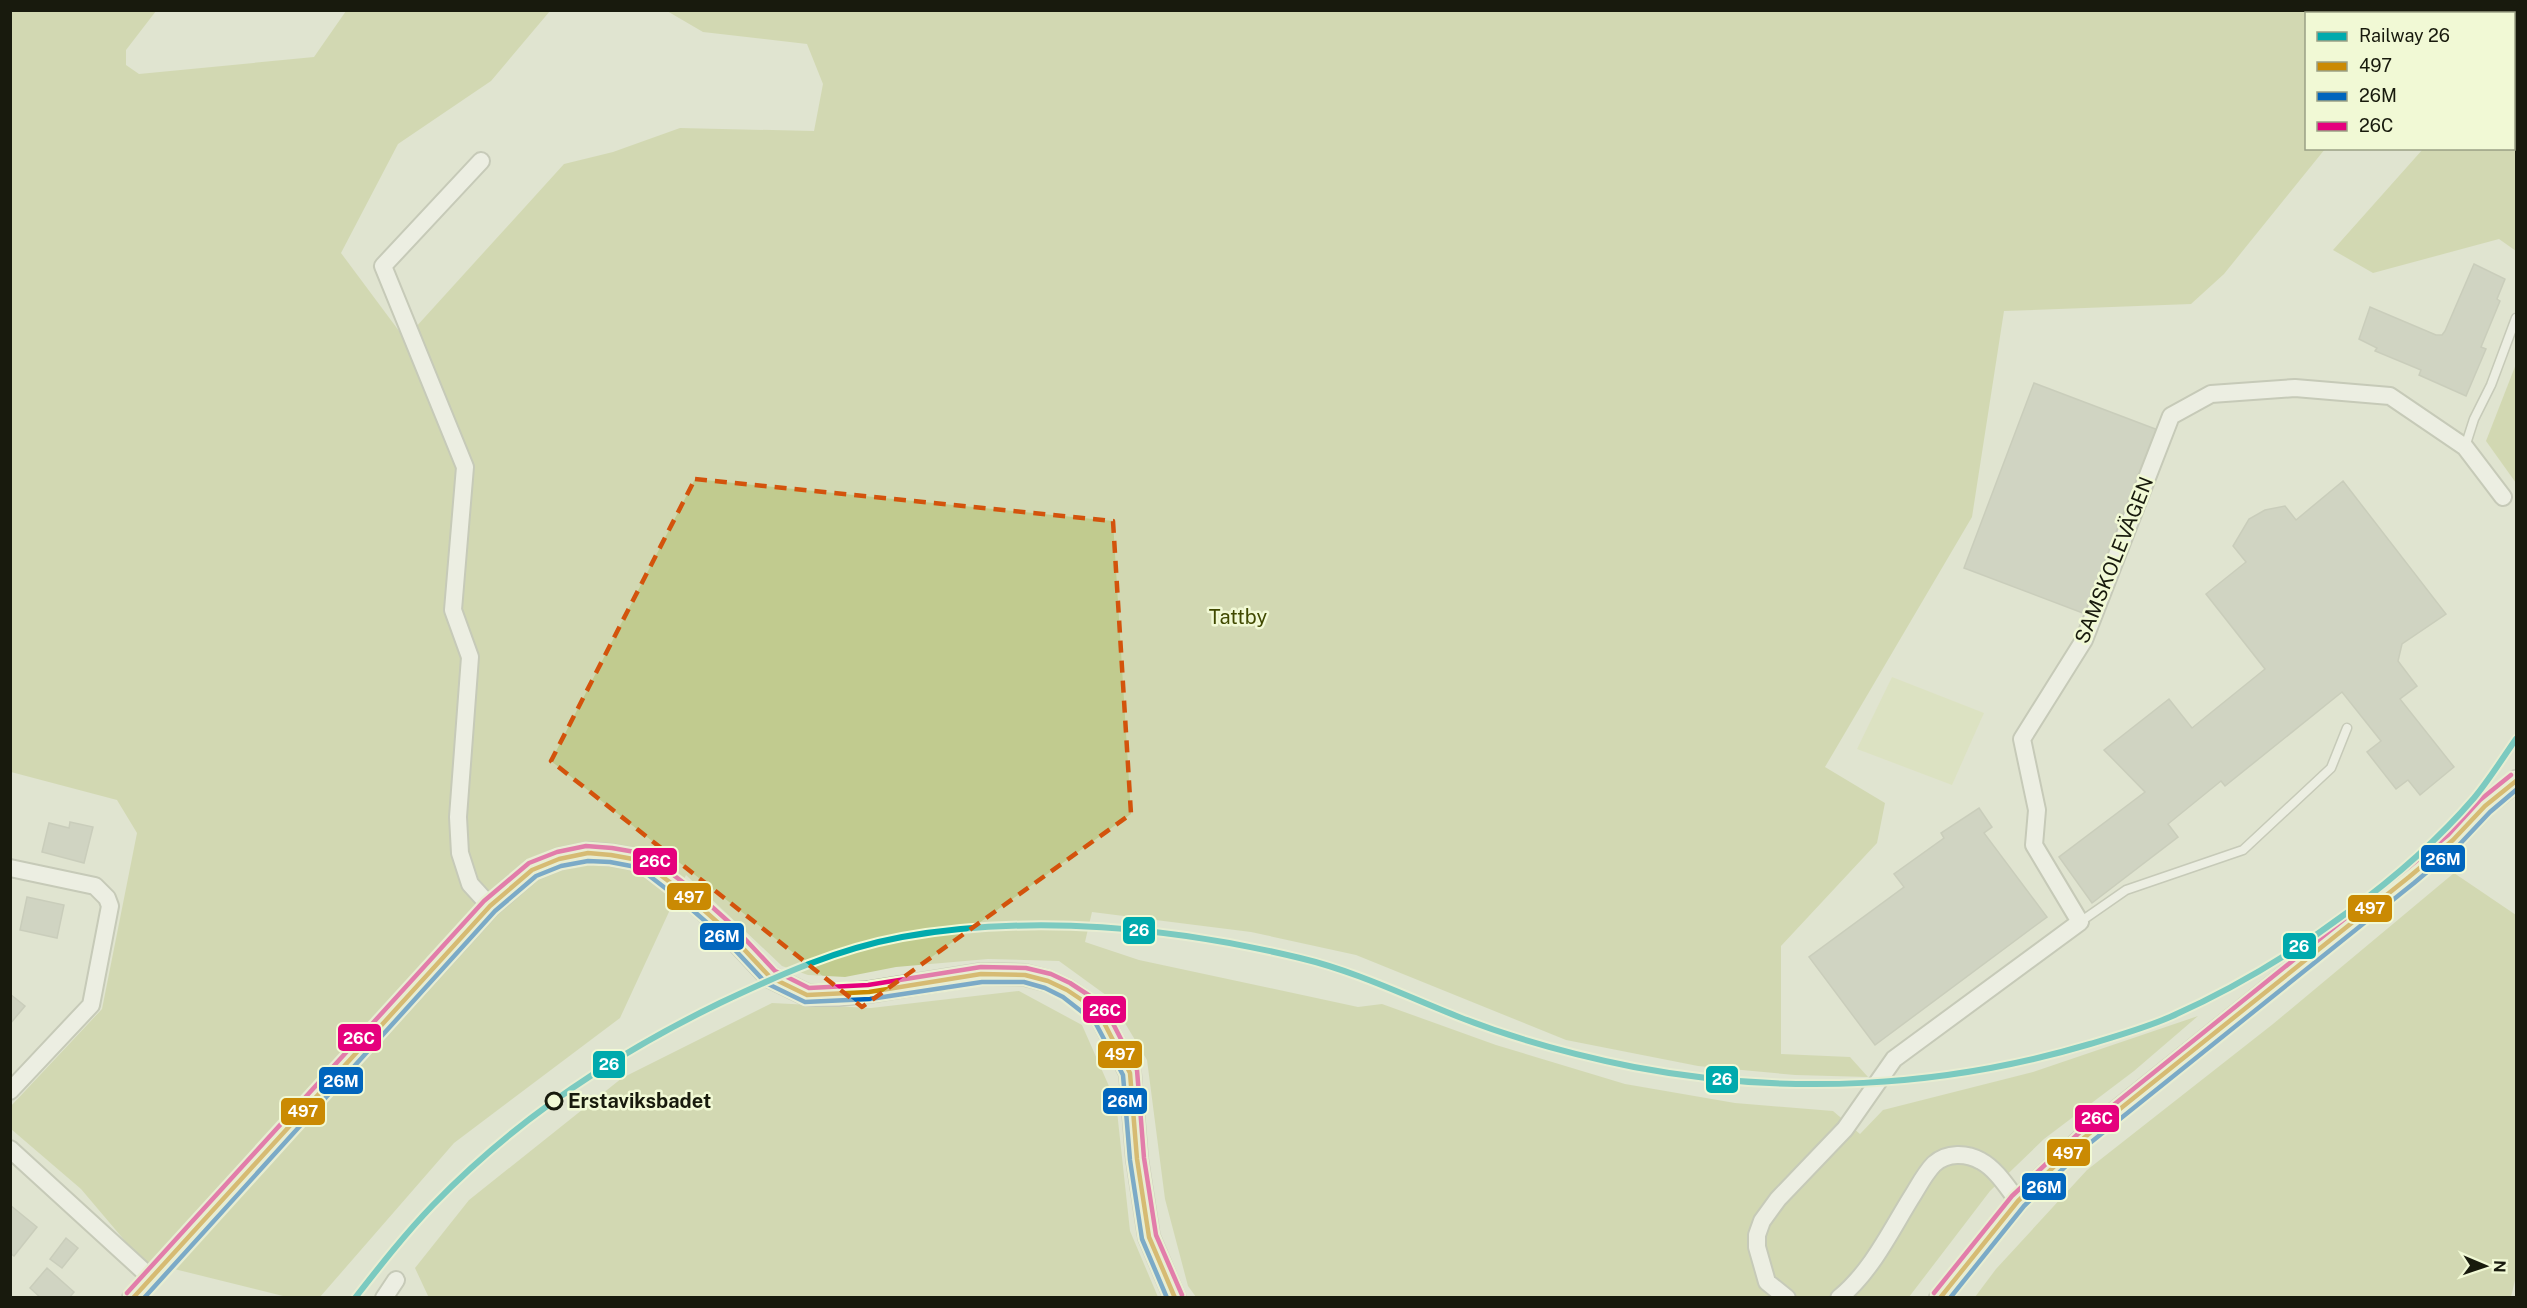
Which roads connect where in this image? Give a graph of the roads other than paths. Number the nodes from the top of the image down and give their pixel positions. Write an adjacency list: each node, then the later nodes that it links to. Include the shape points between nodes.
1 (481, 161): 8 (street, via 383,266 465,467 453,610 470,657 458,817 470,884)
2 (2517, 318): 3 (lane)
3 (2465, 447): 4 (street, SAMSKOLEVÄGEN); 9 (street, SAMSKOLEVÄGEN, via 2390,396 2295,388 2211,393 2171,416 2084,640 2022,739 2037,810 2034,845)
4 (2502, 498)
5 (2347, 728): 9 (lane, via 2331,768 2243,850 2126,890)
6 (2517, 781): 12 (street, via 2409,877 2085,1137)
7 (10, 868): 10 (street, via 95,886 110,906 91,1005)
8 (490, 906): 13 (street); 17 (street, via 532,870 588,853 611,855 651,868 687,894 770,977 807,995 869,992 981,974 1025,975 1067,990 1101,1017 1130,1073 1149,1237)
9 (2080, 922): 18 (street, via 1894,1059 1835,1140 1793,1182 1762,1221 1757,1235 1762,1266 1771,1287)
10 (10, 1091)
11 (10, 1149): 13 (street)
12 (2018, 1201): 19 (street, via 1982,1161 1966,1155 1941,1159 1917,1188 1862,1275); 20 (street)
13 (150, 1277): 15 (street)
14 (396, 1280): 16 (street)
15 (133, 1298)
16 (384, 1298)
17 (1175, 1298)
18 (1787, 1298)
19 (1839, 1298)
20 (1940, 1298)

